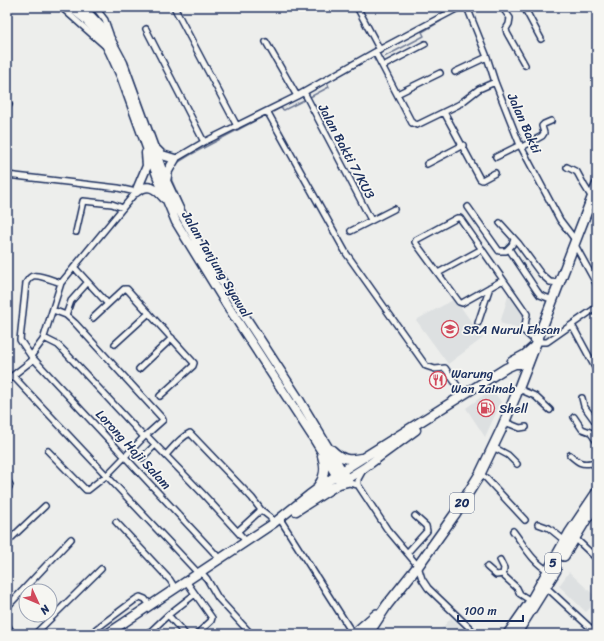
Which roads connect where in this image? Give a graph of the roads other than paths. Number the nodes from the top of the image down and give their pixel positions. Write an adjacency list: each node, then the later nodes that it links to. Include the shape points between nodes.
1 (61, 7): 16 (street)
2 (70, 7): 11 (main road, Jalan Tanjung Syawal)
3 (82, 7): 11 (main road, Jalan Tanjung Syawal)
4 (95, 7): 16 (street, via 105,20)
5 (174, 7): 30 (street)
6 (357, 7): 17 (street)
7 (460, 7): 17 (street)
8 (467, 7): 18 (street, Jalan Bakti)
9 (502, 7): 19 (street, via 510,18 507,33)
10 (524, 7): 13 (street)
11 (94, 24): 16 (main road, Jalan Tanjung Syawal, via 107,33)
12 (146, 29): 31 (street)
13 (540, 39)
14 (266, 42): 26 (street)
15 (425, 44): 20 (street)
16 (112, 49): 33 (main road, Jalan Tanjung Syawal, via 128,74)
17 (378, 51): 20 (street); 24 (street)
18 (488, 57): 21 (street); 23 (street, Jalan Bakti)
19 (525, 65)
20 (383, 66): 25 (street)
21 (455, 72)
22 (440, 73): 25 (street)
23 (495, 82): 28 (street, via 478,89); 34 (street, Jalan Bakti)
24 (304, 92): 26 (street); 49 (street, Jalan Bakti 7/KU3)
25 (397, 94): 28 (street, via 412,123 417,125)
26 (297, 96): 27 (street)
27 (267, 111): 30 (street); 88 (street, via 346,253 426,366 435,369 445,368)
28 (444, 112): 32 (street)
29 (551, 121): 34 (street, via 542,126 542,136)
30 (237, 126): 31 (street)
31 (204, 142): 36 (street)
32 (463, 145): 37 (street); 39 (street, via 480,179)
33 (150, 146): 36 (main road, via 162,155); 41 (main road, Jalan Tanjung Syawal); 43 (main road); 45 (main road, Jalan Tanjung Syawal, via 159,181)
34 (521, 146): 35 (street); 54 (street, Jalan Bakti, via 560,220)
35 (496, 157)
36 (175, 159): 41 (main road)
37 (427, 164)
38 (567, 167): 44 (street, via 577,172)
39 (495, 173)
40 (7, 175): 43 (street)
41 (166, 181): 98 (main road, Jalan Tanjung Syawal, via 205,255 300,401)
42 (597, 185): 44 (highway, 20)
43 (136, 192): 45 (main road, via 146,187 152,188); 47 (street)
44 (592, 198): 54 (highway, 20)
45 (169, 204): 98 (main road, Jalan Tanjung Syawal, via 193,252)
46 (468, 207): 55 (street, via 499,251)
47 (123, 208): 52 (street, via 112,204 83,201); 57 (street)
48 (394, 209): 49 (street)
49 (372, 220): 51 (street)
50 (500, 223): 53 (street)
51 (350, 231)
52 (76, 232)
53 (514, 238): 55 (street); 62 (street, via 541,274 550,282)
54 (576, 243): 62 (highway, 20); 63 (street, Jalan Bakti)
55 (509, 249): 65 (street, via 537,292)
56 (482, 250): 58 (street); 58 (street, via 460,218 457,218 415,242); 59 (street)
57 (74, 268): 60 (street); 61 (street)
58 (438, 273): 64 (street, via 462,303)
59 (503, 280): 64 (street); 77 (street, via 527,314 524,331)
60 (88, 282): 66 (street); 70 (street, via 69,304)
61 (61, 283): 68 (street); 78 (street, Lorong Haji Salam, via 33,276 26,283 20,340)
62 (560, 283): 65 (highway, 20)
63 (597, 285)
64 (490, 287): 72 (street)
65 (553, 300): 77 (highway, 20)
66 (108, 304): 69 (street, via 126,289); 71 (street)
67 (597, 307): 73 (street)
68 (53, 310): 70 (street); 74 (street)
69 (149, 313): 75 (street); 76 (street)
70 (66, 315): 95 (street, via 162,418 162,422)
71 (92, 318)
72 (478, 323)
73 (572, 325): 77 (street, via 547,342); 82 (street)
74 (44, 338): 78 (street); 95 (street, via 58,345)
75 (172, 338): 81 (street); 87 (street, via 194,364)
76 (115, 344)
77 (535, 345): 79 (highway, 20); 80 (highway)
78 (33, 358): 84 (street); 103 (street, Lorong Haji Salam)
79 (528, 363): 80 (main road); 83 (highway, 20)
80 (511, 364): 83 (highway); 88 (main road)
81 (139, 369)
82 (597, 371)
83 (524, 374): 86 (highway, 20)
84 (13, 376): 85 (street); 111 (street)
85 (7, 380)
86 (519, 389): 90 (street, via 536,396); 92 (highway, 20)
87 (160, 396)
88 (460, 396): 104 (main road); 108 (main road)
89 (582, 398): 93 (street, via 584,406)
90 (550, 410)
91 (574, 417): 96 (street, via 582,429 590,432)
92 (505, 422): 94 (street, via 520,428); 99 (highway, 20)
93 (597, 424)
94 (526, 427)
95 (145, 436): 97 (street); 103 (street)
96 (597, 442)
97 (155, 445): 101 (street); 105 (street)
98 (322, 446): 104 (main road, via 341,458 350,460); 109 (main road, Jalan Tanjung Syawal); 118 (main road, via 325,471 323,479)
99 (493, 447): 106 (street, via 508,455); 110 (highway, 20)
100 (48, 450): 111 (street, via 86,490 91,489)
101 (166, 454): 121 (street, via 187,434 192,434); 127 (street)
102 (570, 455): 107 (street, via 579,464 591,463)
103 (126, 457): 111 (street); 135 (street, Lorong Haji Salam)
104 (366, 457): 109 (main road)
105 (142, 458)
106 (517, 464)
107 (597, 467)
108 (364, 468): 113 (main road); 114 (street, via 358,479)
109 (340, 473): 113 (main road, Jalan Tanjung Syawal); 118 (main road)
110 (480, 474): 123 (street); 138 (highway, 20)
111 (107, 475): 142 (street)
112 (7, 480): 115 (street, via 10,485)
113 (344, 481): 116 (main road)
114 (358, 486): 116 (street, via 345,484); 134 (street)
115 (7, 490)
116 (327, 492): 124 (main road)
117 (597, 492): 132 (highway, 5)
118 (309, 495): 124 (main road)
119 (597, 505): 129 (highway, 5)
120 (45, 506): 133 (street)
121 (261, 510): 124 (street); 127 (street)
122 (415, 516): 134 (street, via 426,526 426,531)
123 (524, 520)
124 (277, 521): 131 (main road); 162 (street)
125 (116, 522): 146 (street)
126 (538, 524): 132 (street, via 549,528)
127 (238, 531): 131 (street)
128 (513, 531): 141 (street, via 540,566)
129 (575, 538): 136 (street); 145 (highway, 5)
130 (71, 539): 151 (street)
131 (246, 541): 135 (main road)
132 (566, 541): 141 (highway, 5)
133 (7, 542)
134 (407, 553): 138 (street)
135 (220, 558): 142 (main road)
136 (597, 559)
137 (500, 560): 143 (street, via 504,568)
138 (418, 566): 150 (highway, 20); 164 (street, via 428,588)
139 (487, 567): 143 (street, via 496,575)
140 (101, 569): 155 (street)
141 (548, 570): 148 (highway, 5)
142 (199, 572): 144 (main road); 161 (street, via 218,598)
143 (503, 574): 148 (street, via 520,594)
144 (186, 581): 146 (main road); 147 (street)
145 (546, 587): 166 (highway, 5); 167 (street)
146 (175, 588): 149 (main road)
147 (195, 594): 152 (street); 160 (street, via 212,618)
148 (531, 601): 165 (highway, 5)
149 (150, 605): 156 (street, via 145,599 136,599 96,629); 157 (main road)
150 (386, 605): 162 (highway, 20); 163 (highway, 20)
151 (7, 607)
152 (168, 615): 158 (street); 159 (street)
153 (7, 625): 154 (street)
154 (13, 634)
155 (35, 634)
156 (101, 634)
157 (107, 634)
158 (148, 634)
159 (185, 634)
160 (197, 634)
161 (251, 634)
162 (354, 634)
163 (368, 634)
164 (476, 634)
165 (508, 634)
166 (516, 634)
167 (597, 634)

